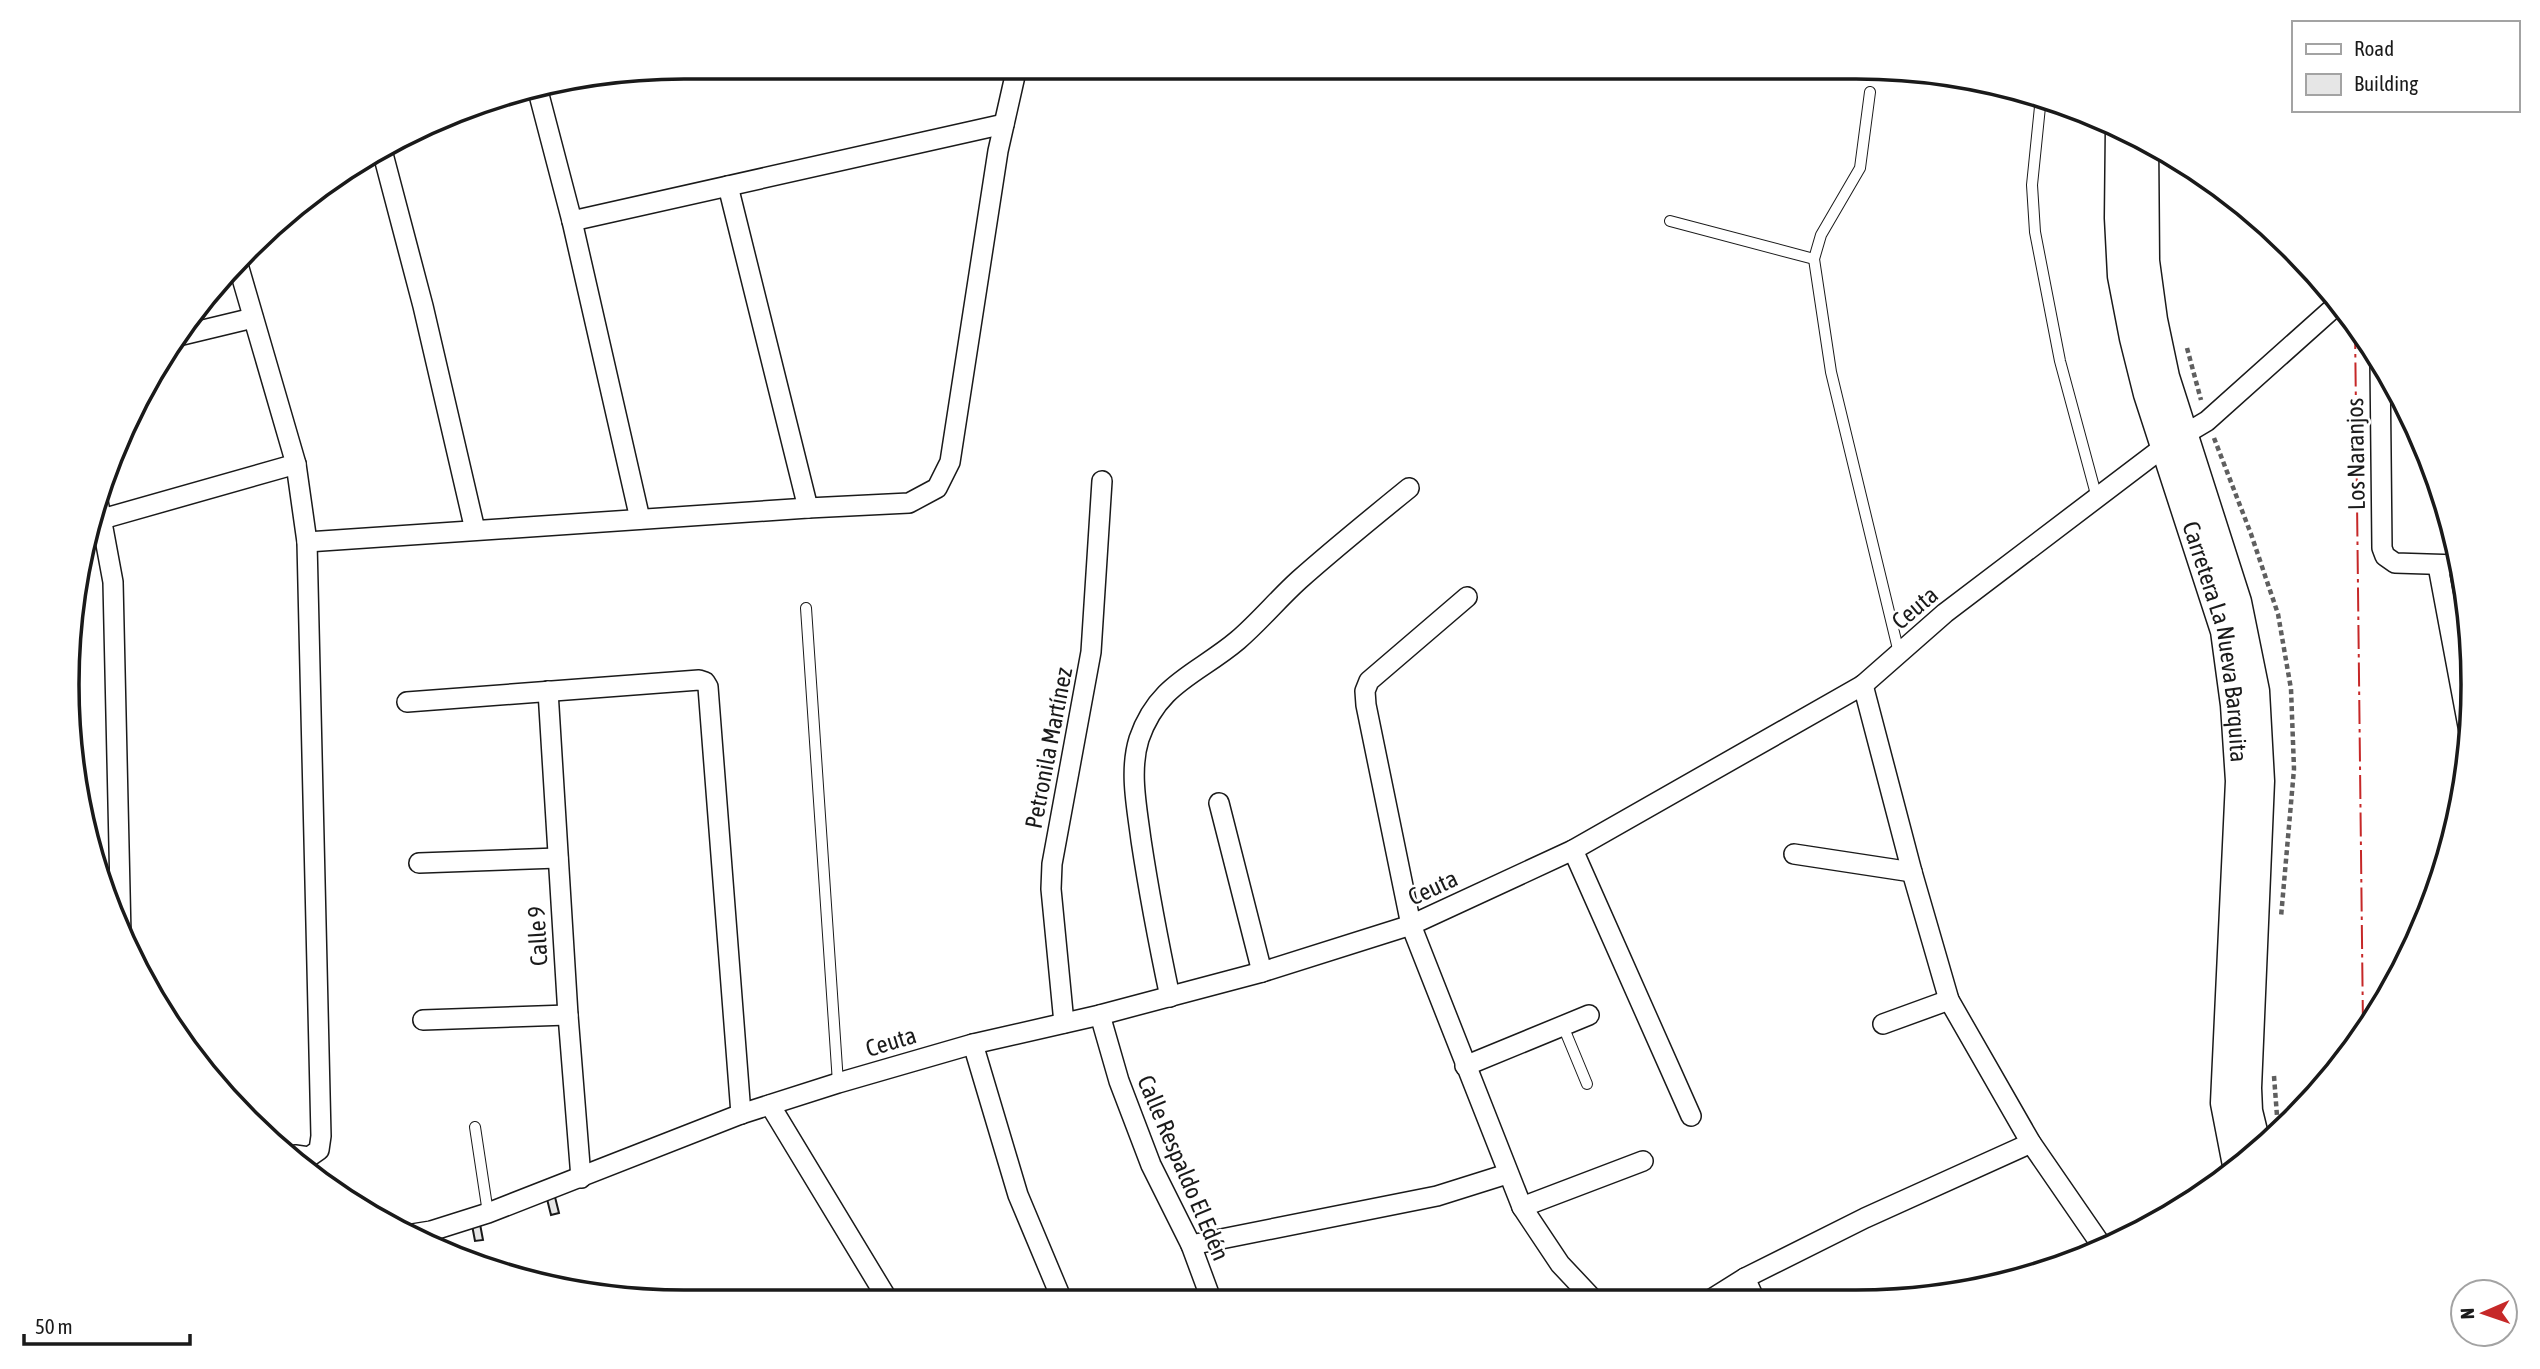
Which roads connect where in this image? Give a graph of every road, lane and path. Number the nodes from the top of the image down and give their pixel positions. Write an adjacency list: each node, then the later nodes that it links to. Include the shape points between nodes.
1 (1014, 79): 5 (street)
2 (1870, 92): 12 (lane, via 1860,168 1821,235)
3 (539, 96): 11 (street)
4 (2039, 108): 23 (lane, via 2032,185 2035,232 2060,361)
5 (1004, 124): 9 (street); 24 (street, via 950,462 937,488 909,503)
6 (2120, 140): 19 (street, Carretera La Nueva Barquita, via 2122,276 2139,360)
7 (2144, 152): 19 (street, Carretera La Nueva Barquita, via 2145,261 2153,320 2165,377)
8 (384, 159): 28 (street)
9 (728, 186): 11 (street); 24 (street)
10 (1670, 220): 12 (lane)
11 (572, 221): 26 (street)
12 (1814, 259): 34 (lane, via 1831,372)
13 (240, 273): 15 (street)
14 (2331, 310): 19 (street, Ceuta)
15 (253, 317): 16 (street); 20 (street)
16 (192, 332)
17 (2183, 337): 19 (path)
18 (2380, 382): 31 (street, Los Naranjos, via 2382,548 2395,563)
19 (2185, 433): 23 (street, Ceuta); 65 (street, Carretera La Nueva Barquita, via 2237,602 2255,691 2260,781 2247,1088); 68 (street, Carretera La Nueva Barquita, via 2225,631 2235,705 2240,781 2225,1103)
20 (296, 464): 25 (street); 29 (street)
21 (1102, 481): 54 (street, Petronila Martínez, via 1091,652 1052,864)
22 (1409, 488): 48 (street, via 1297,581 1237,640 1164,693 1149,717 1135,766 1136,800)
23 (2097, 498): 34 (street, Ceuta, via 1945,613)
24 (808, 508): 26 (street)
25 (104, 512)
26 (640, 519): 28 (street)
27 (100, 526): 45 (street, via 113,582)
28 (475, 530): 29 (street)
29 (307, 542): 67 (street, via 321,1136 319,1150)
30 (2450, 565): 31 (street)
31 (2438, 566): 35 (street)
32 (1467, 597): 46 (street, via 1369,681 1366,691)
33 (806, 608): 59 (lane)
34 (1900, 653): 36 (street, Ceuta)
35 (2461, 674)
36 (1863, 685): 40 (street, Ceuta); 44 (street)
37 (548, 691): 38 (street); 42 (street, Calle 9); 62 (street, via 699,680 708,687)
38 (407, 702)
39 (1219, 803): 47 (street)
40 (1573, 850): 46 (street, Ceuta); 63 (street)
41 (1794, 854): 44 (street)
42 (558, 858): 43 (street); 50 (street, Calle 9)
43 (419, 863)
44 (1912, 872): 49 (street)
45 (120, 904)
46 (1410, 925): 47 (street, Ceuta); 58 (street)
47 (1262, 972): 48 (street, Ceuta)
48 (1170, 997): 51 (street, Ceuta)
49 (1949, 1000): 55 (street); 66 (street)
50 (568, 1015): 53 (street); 71 (street, Calle 9)
51 (1100, 1015): 54 (street, Ceuta); 76 (street, Calle Respaldo El Edén, via 1151,1165)
52 (1589, 1015): 56 (street)
53 (423, 1020)
54 (1064, 1023): 57 (street, Ceuta)
55 (1883, 1024)
56 (1563, 1026): 58 (street); 60 (lane)
57 (973, 1044): 59 (street, Ceuta); 79 (street, via 1018,1195)
58 (1465, 1066): 70 (street)
59 (838, 1083): 61 (street, Ceuta)
60 (1587, 1084)
61 (770, 1105): 62 (street, Ceuta); 78 (street)
62 (741, 1114): 71 (street, Ceuta)
63 (1691, 1116)
64 (475, 1127): 73 (lane)
65 (2255, 1140)
66 (2031, 1143): 75 (street); 77 (street)
67 (305, 1156)
68 (2235, 1156)
69 (1643, 1161): 72 (street)
70 (1507, 1174): 72 (street); 76 (street, via 1437,1196)
71 (581, 1178): 73 (street, Ceuta)
72 (1521, 1207): 81 (street)
73 (488, 1213): 74 (street, Ceuta)
74 (437, 1237)
75 (2097, 1239)
76 (1191, 1245): 80 (street, Calle Respaldo El Edén)
77 (1745, 1278): 82 (street); 83 (street)
78 (882, 1290)
79 (1058, 1290)
80 (1207, 1290)
81 (1584, 1290)
82 (1726, 1290)
83 (1750, 1290)

